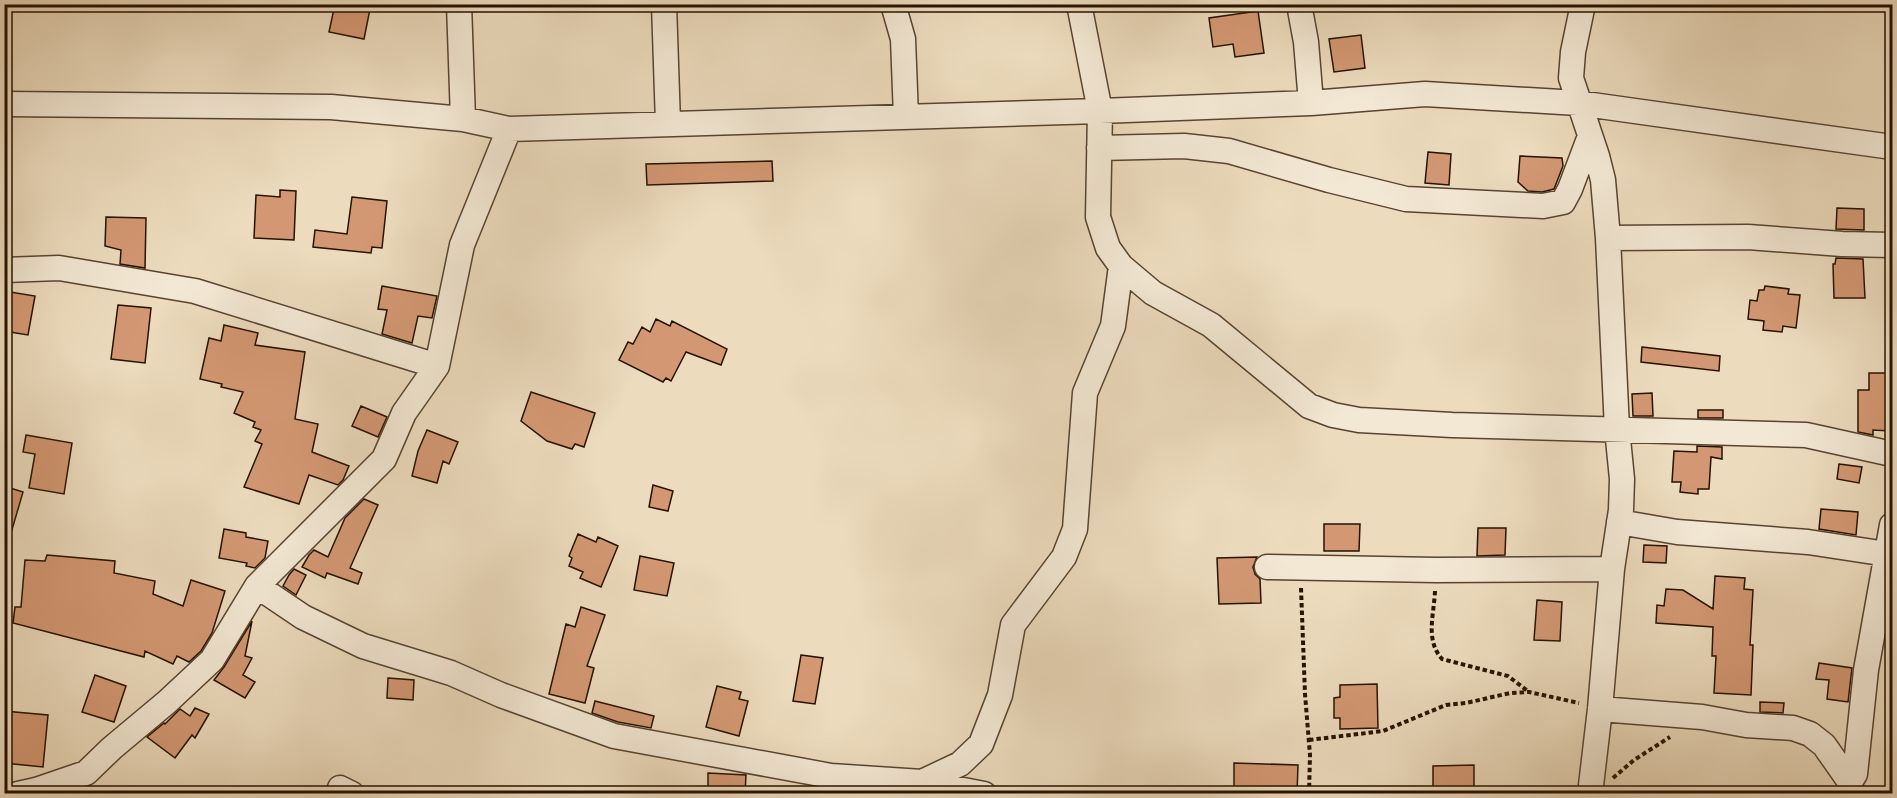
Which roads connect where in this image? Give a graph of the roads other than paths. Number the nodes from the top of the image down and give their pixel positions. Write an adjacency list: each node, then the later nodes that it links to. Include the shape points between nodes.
1 (459, 4): 12 (street)
2 (664, 4): 13 (street)
3 (893, 4): 11 (street, via 903,39)
4 (1079, 4): 10 (street)
5 (1299, 4): 7 (street)
6 (1583, 4): 8 (street, via 1571,78)
7 (1311, 103): 8 (street, via 1425,94); 10 (street)
8 (1578, 103): 15 (street); 16 (street)
9 (4, 104): 12 (street, via 331,107)
10 (1100, 111): 11 (street); 17 (street)
11 (906, 117): 13 (street)
12 (463, 119): 14 (street)
13 (668, 124): 14 (street)
14 (509, 129): 22 (street, via 462,245)
15 (1590, 136): 17 (street, via 1563,202 1543,206 1406,199 1229,151 1184,146); 18 (street, via 1603,180)
16 (1893, 147)
17 (1099, 148): 20 (street, via 1098,217 1108,248)
18 (1608, 237): 19 (street, via 1748,237); 23 (street)
19 (1893, 245)
20 (1121, 267): 23 (street, via 1153,293 1210,325 1309,406 1333,415 1417,423); 32 (street, via 1113,326 1085,393 1075,529 1064,557 1012,625 1000,695 981,744 960,764)
21 (4, 270): 22 (street, via 58,268 195,291)
22 (437, 366): 30 (street, via 404,413 384,459)
23 (1617, 429): 24 (street, via 1806,435); 25 (street, via 1622,479)
24 (1893, 454)
25 (1619, 522): 27 (street, via 1677,532 1808,542); 29 (street)
26 (1893, 525): 27 (street)
27 (1887, 554): 34 (street, via 1866,670)
28 (1267, 567): 29 (street)
29 (1612, 569): 31 (street)
30 (257, 586): 33 (street, via 303,617 363,646 451,673 614,736); 36 (street, via 212,660 168,702 86,773)
31 (1600, 709): 34 (street, via 1793,728 1824,745); 35 (street)
32 (921, 782): 33 (street); 37 (street)
33 (829, 784)
34 (1855, 786)
35 (1599, 788)
36 (18, 794)
37 (984, 794)

